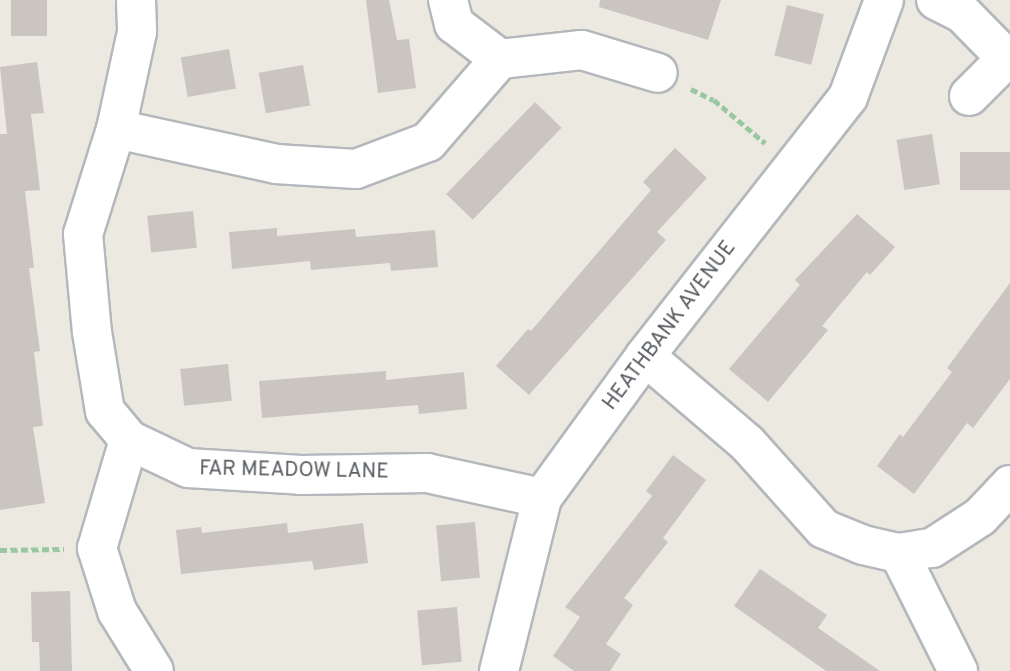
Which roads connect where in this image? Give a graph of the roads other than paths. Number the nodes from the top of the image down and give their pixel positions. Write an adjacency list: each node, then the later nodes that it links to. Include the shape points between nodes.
1 (136, 0): 9 (street, FAR MEADOW LANE, via 137,32)
2 (448, 0): 5 (street, via 454,24)
3 (884, 0): 10 (street, HEATHBANK AVENUE, via 848,97)
4 (936, 0): 6 (street, via 962,13)
5 (500, 59): 7 (street, via 582,50); 9 (street, via 428,142 356,169 276,164)
6 (1008, 60): 8 (street)
7 (658, 73)
8 (970, 96)
9 (116, 129): 11 (street, FAR MEADOW LANE, via 83,234 104,411)
10 (645, 356): 13 (street, HEATHBANK AVENUE); 14 (street, via 747,443 824,529)
11 (129, 440): 13 (street, FAR MEADOW LANE, via 188,468 301,475 427,473); 15 (street, via 97,548 117,611)
12 (1010, 485): 14 (street, via 980,517 932,548)
13 (542, 498): 16 (street, HEATHBANK AVENUE)
14 (899, 553): 17 (street)
15 (155, 671)
16 (499, 671)
17 (958, 671)

